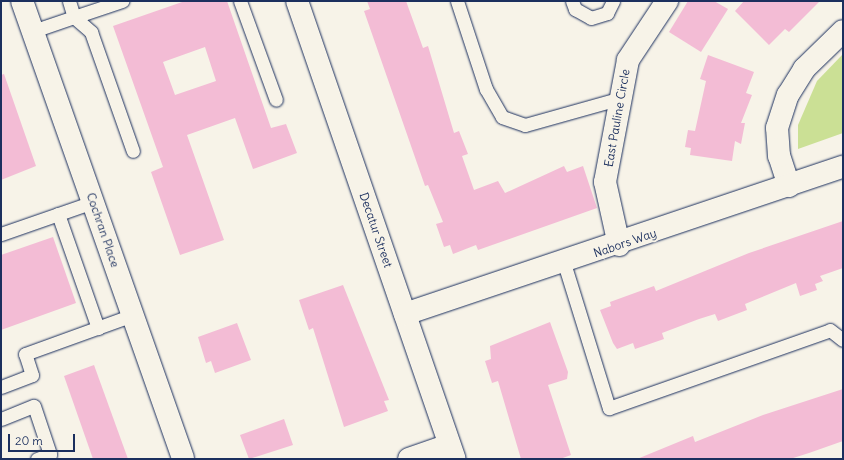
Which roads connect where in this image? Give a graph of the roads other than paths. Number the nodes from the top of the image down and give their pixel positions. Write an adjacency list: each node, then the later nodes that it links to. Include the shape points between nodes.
1 (22, 1): 11 (street, Cochran Place)
2 (69, 1): 10 (lane)
3 (122, 1): 10 (lane)
4 (240, 1): 14 (lane)
5 (297, 1): 23 (street, Decatur Street)
6 (457, 1): 13 (lane, via 486,89 502,117 525,125)
7 (572, 1): 8 (lane, via 575,9 591,18 607,13)
8 (614, 1)
9 (667, 1): 13 (street, East Pauline Circle, via 628,60)
10 (74, 17): 11 (lane); 15 (lane, via 91,32)
11 (33, 31): 18 (street, Cochran Place)
12 (843, 31): 17 (street, via 804,69 788,95 778,128 779,156)
13 (621, 98): 21 (street, East Pauline Circle, via 605,182)
14 (276, 100)
15 (133, 151)
16 (843, 167): 17 (street, Nabors Way)
17 (789, 186): 21 (street, Nabors Way)
18 (93, 202): 19 (lane); 24 (street, Cochran Place)
19 (58, 214): 20 (lane); 25 (lane)
20 (1, 234)
21 (619, 245): 22 (street, Nabors Way)
22 (564, 262): 23 (street, Nabors Way); 26 (lane, via 609,408 830,330)
23 (405, 314): 29 (street, Decatur Street)
24 (132, 315): 25 (lane); 31 (street, Cochran Place)
25 (98, 328): 27 (lane, via 25,354 32,376)
26 (843, 340)
27 (1, 387)
28 (1, 419): 30 (lane, via 34,406 50,454)
29 (452, 452): 32 (street)
30 (37, 459)
31 (183, 459)
32 (409, 459)

